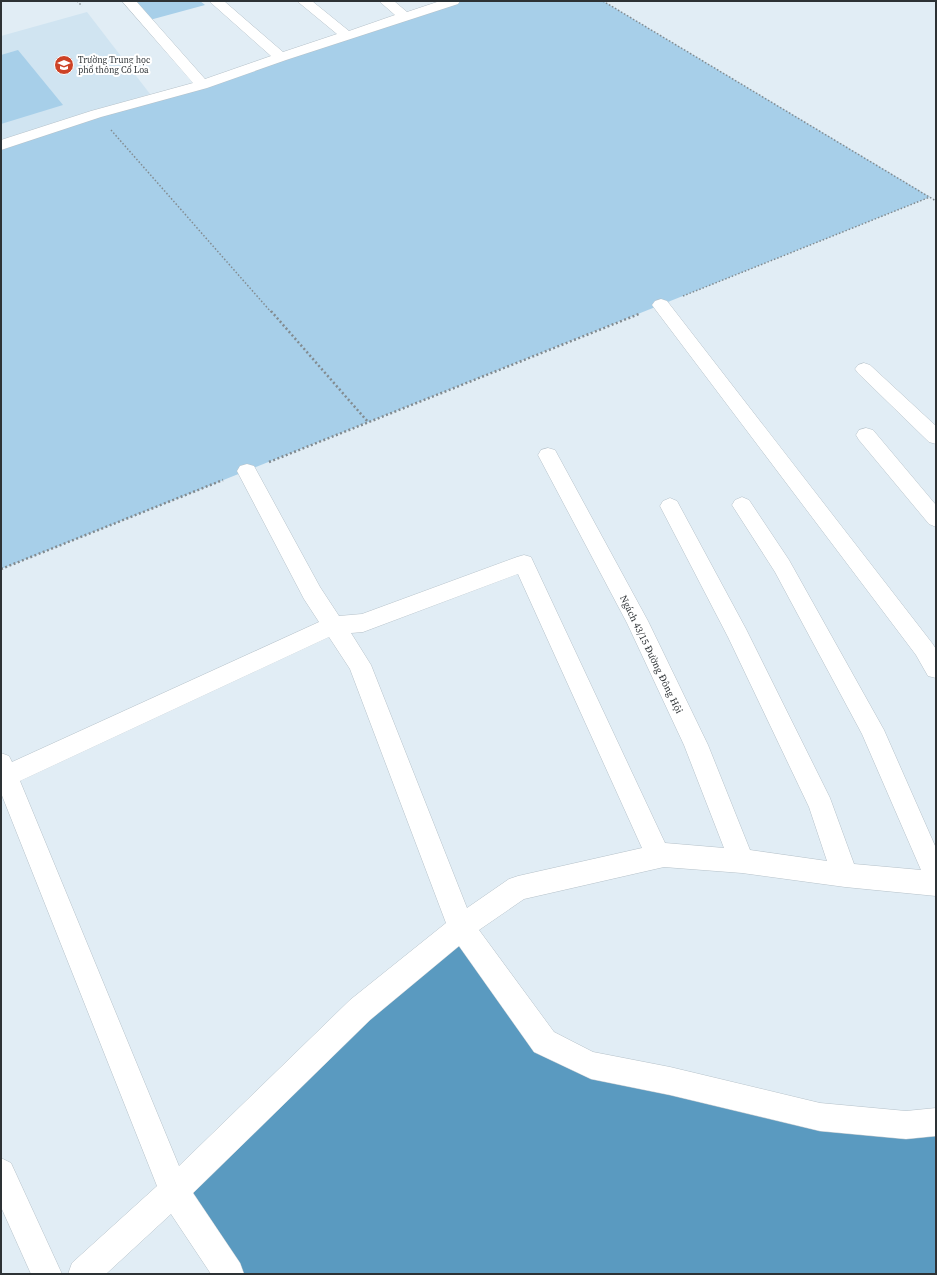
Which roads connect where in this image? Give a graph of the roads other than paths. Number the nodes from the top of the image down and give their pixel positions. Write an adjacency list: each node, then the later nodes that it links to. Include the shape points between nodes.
1 (129, 1): 9 (street)
2 (216, 1): 8 (street)
3 (304, 1): 7 (street)
4 (386, 1): 6 (street)
5 (453, 1): 6 (street)
6 (405, 17): 7 (street)
7 (347, 36): 8 (street)
8 (281, 57): 9 (street)
9 (202, 85): 10 (street, via 96,114)
10 (1, 145)
11 (661, 305): 21 (street, via 830,524 924,649)
12 (864, 370): 14 (street)
13 (866, 434): 19 (street)
14 (936, 437)
15 (548, 455): 24 (street, Ngách 43/15 Đường Đông Hội, via 637,620 696,745)
16 (247, 471): 20 (street, via 312,593)
17 (742, 505): 26 (street, via 782,566 872,730)
18 (670, 506): 25 (street, via 738,635 821,806)
19 (936, 519)
20 (334, 625): 22 (street); 23 (street, via 363,623 524,563); 28 (street, via 360,665)
21 (936, 669)
22 (3, 770): 31 (street)
23 (658, 856): 24 (street, via 664,854); 28 (street, via 518,888)
24 (742, 861): 25 (street)
25 (845, 875): 27 (street)
26 (936, 877)
27 (936, 884)
28 (461, 926): 29 (street, via 544,1042 591,1065 820,1117 906,1125); 31 (street, via 360,1010)
29 (936, 1122)
30 (1, 1173): 32 (street)
31 (174, 1191): 33 (street); 34 (street)
32 (47, 1274)
33 (83, 1274)
34 (229, 1274)

